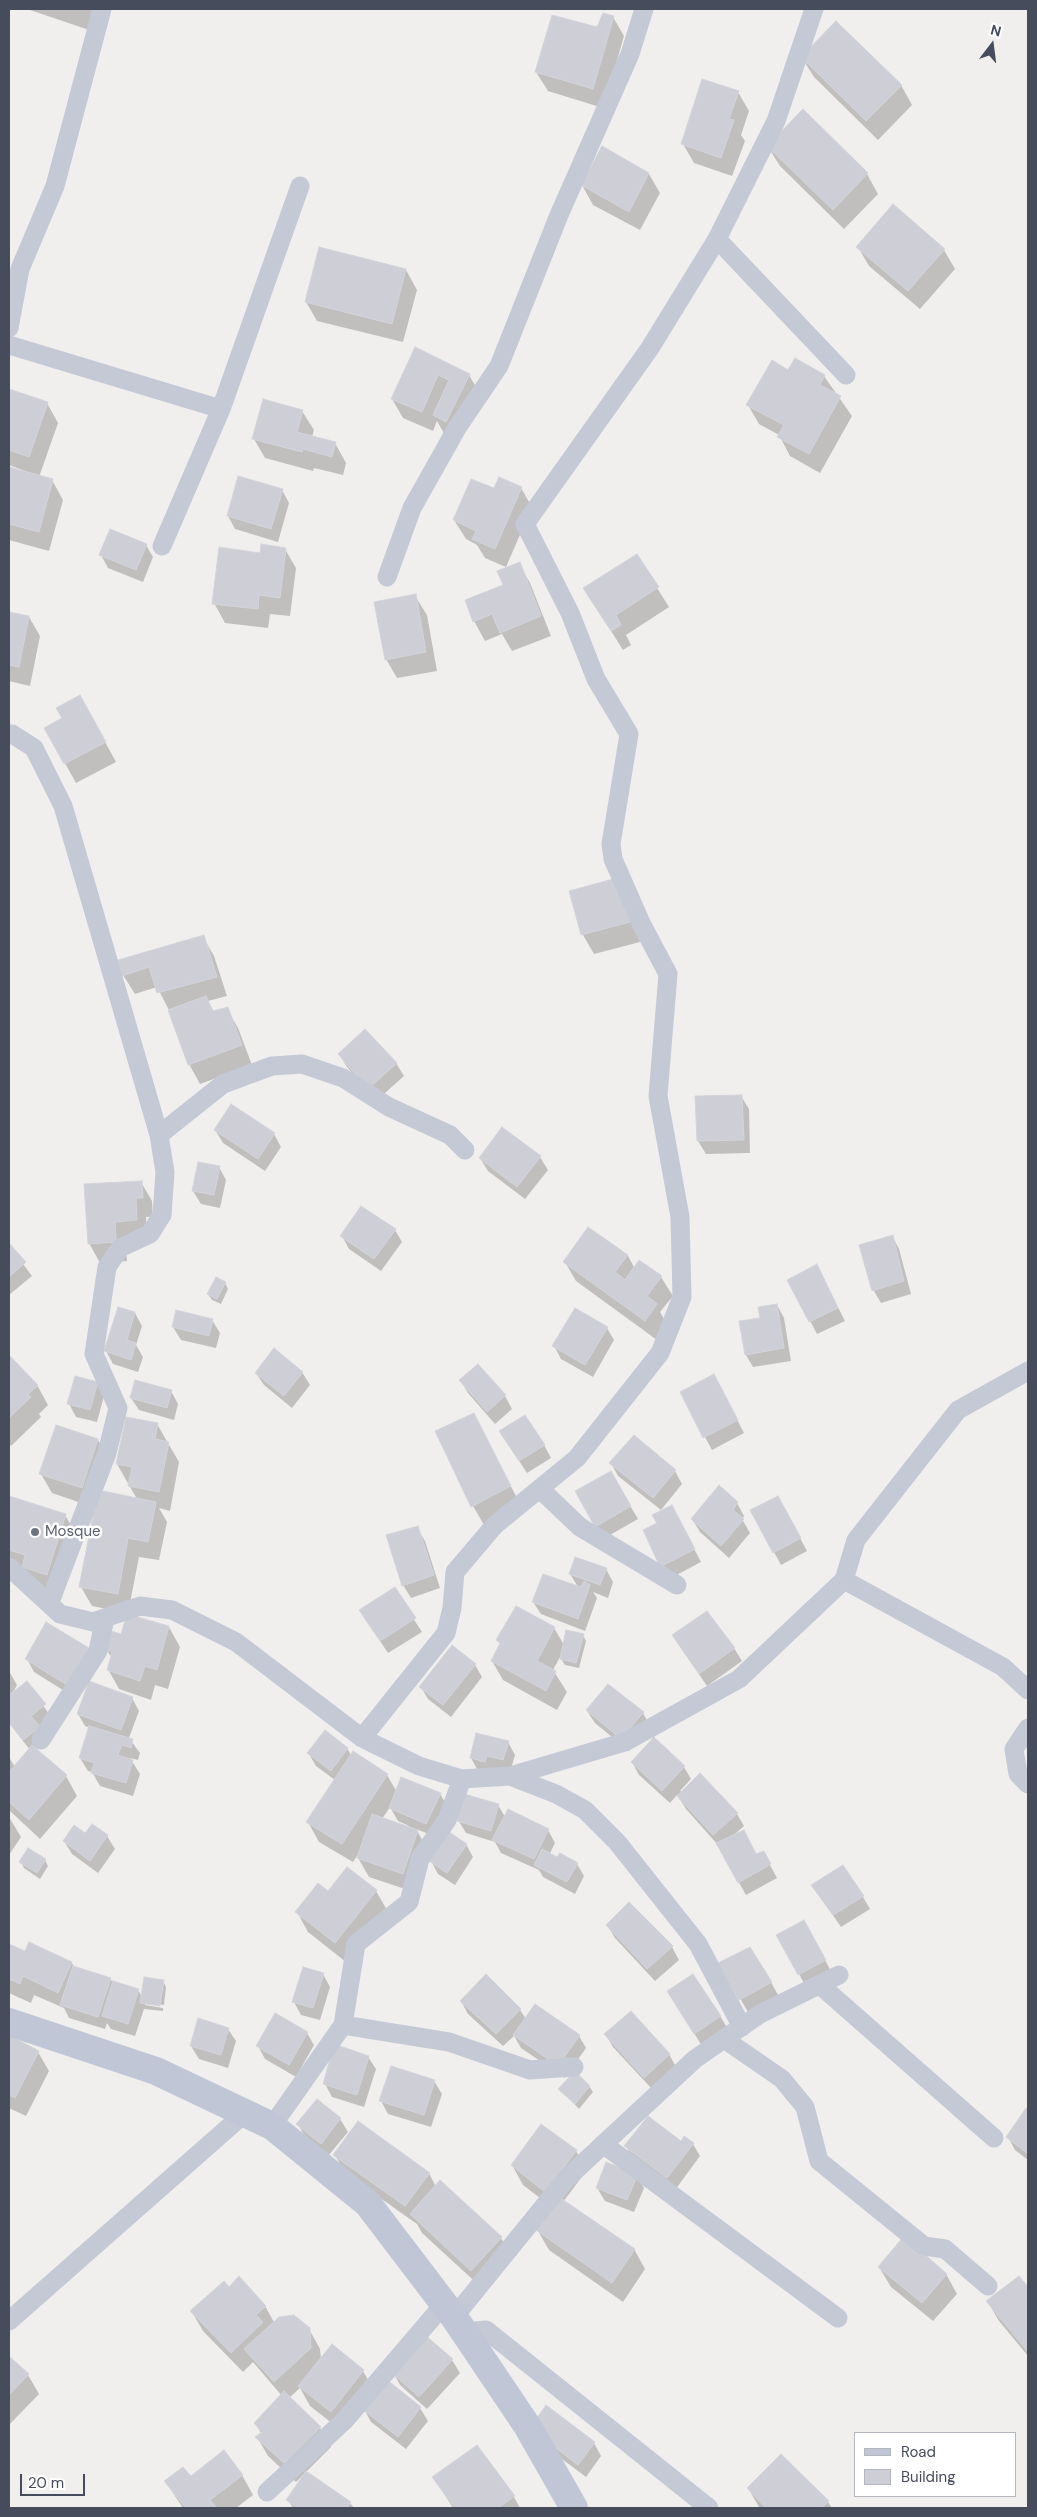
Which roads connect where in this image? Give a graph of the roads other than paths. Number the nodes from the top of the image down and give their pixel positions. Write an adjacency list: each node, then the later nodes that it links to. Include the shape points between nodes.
1 (102, 9): 6 (street, via 55,186)
2 (644, 9): 12 (street, via 630,54 559,215 498,366 412,508)
3 (814, 9): 5 (street, via 776,121)
4 (300, 186): 10 (street)
5 (717, 239): 9 (street); 17 (street, via 650,348 525,524 570,613 596,679 629,734 611,844 613,859 668,974 658,1096 680,1217 682,1297 660,1353 577,1458)
6 (14, 266): 7 (street)
7 (9, 328)
8 (9, 345): 10 (street)
9 (846, 375)
10 (221, 409): 11 (street)
11 (162, 546)
12 (387, 578)
13 (9, 734): 14 (street, via 34,748 63,806)
14 (159, 1135): 15 (street, via 223,1084 272,1066 302,1064 343,1078 389,1107 450,1135); 21 (street, via 165,1172 162,1215 150,1234 120,1248 107,1267 94,1354 118,1408 107,1453)
15 (465, 1150)
16 (1028, 1371): 19 (street, via 958,1410 856,1540)
17 (540, 1488): 20 (street, via 580,1526); 25 (street, via 494,1526 456,1572 446,1633)
18 (9, 1567): 21 (street)
19 (844, 1580): 23 (street, via 1003,1667); 27 (street, via 740,1680 625,1742)
20 (677, 1584)
21 (49, 1604): 22 (street, via 60,1614 94,1622)
22 (105, 1618): 25 (street, via 140,1606 172,1610 236,1642); 26 (street, via 98,1651)
23 (1028, 1690)
24 (1028, 1728): 29 (street, via 1014,1749 1018,1774)
25 (362, 1738): 28 (street, via 419,1766)
26 (41, 1740)
27 (510, 1776): 28 (street); 34 (street, via 556,1794 585,1810 617,1842 698,1944)
28 (462, 1779): 33 (street, via 447,1820 420,1859 409,1902 356,1944)
29 (1028, 1784)
30 (840, 1975): 31 (street)
31 (820, 1985): 34 (street, via 760,2014); 39 (street)
32 (9, 2022): 37 (street, via 156,2071)
33 (343, 2025): 36 (street, via 449,2042 530,2070); 38 (street)
34 (742, 2027): 35 (street)
35 (724, 2039): 40 (street, via 695,2058); 41 (street, via 782,2079 805,2107 819,2161 924,2246 946,2249)
36 (574, 2067)
37 (245, 2113): 38 (street); 44 (street)
38 (272, 2126): 42 (street, via 368,2204)
39 (994, 2138)
40 (603, 2144): 42 (street, via 566,2178); 43 (street)
41 (988, 2286)
42 (454, 2318): 45 (street); 46 (street, via 528,2427); 47 (street, via 486,2330)
43 (838, 2318)
44 (9, 2321)
45 (267, 2492)
46 (574, 2508)
47 (709, 2508)

